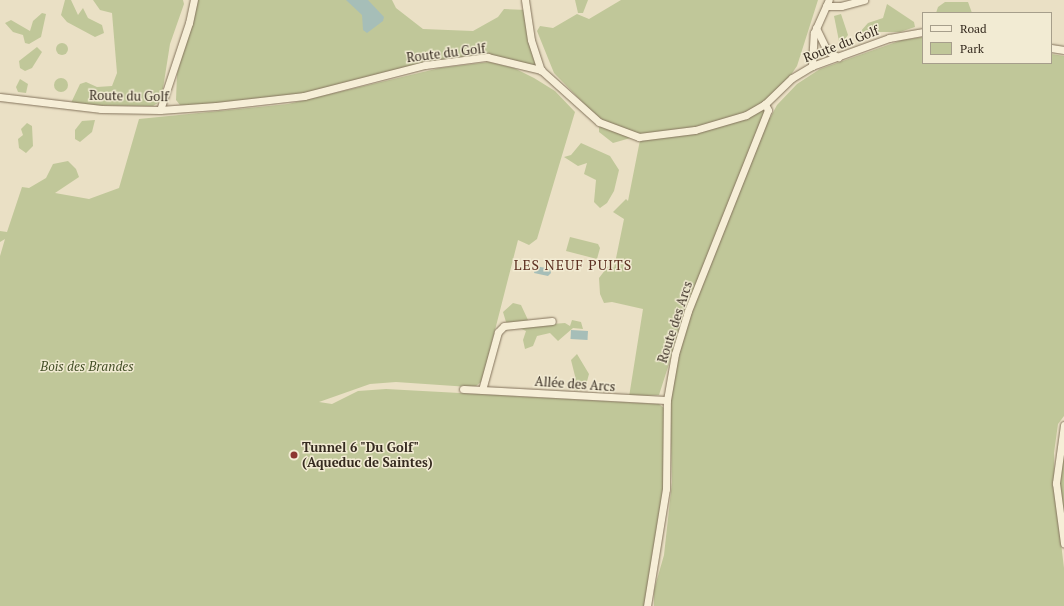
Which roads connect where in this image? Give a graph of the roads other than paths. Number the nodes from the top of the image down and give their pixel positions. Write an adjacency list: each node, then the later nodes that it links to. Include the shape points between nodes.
1 (194, 0): 14 (street, via 189,23)
2 (526, 0): 11 (street, via 531,40)
3 (864, 0): 4 (street, via 841,6)
4 (827, 3): 5 (street)
5 (816, 28): 9 (street, via 827,51); 10 (street)
6 (922, 32): 9 (street, Route du Golf, via 889,38)
7 (1052, 48): 8 (street)
8 (1064, 50)
9 (838, 57): 10 (street, Route du Golf)
10 (812, 66): 13 (street, Route du Golf, via 792,78)
11 (541, 70): 13 (street, Route du Golf, via 599,122 639,137 695,130 746,115); 14 (street, Route du Golf, via 487,57 425,65 304,96)
12 (0, 97): 14 (street, Route du Golf, via 101,109)
13 (765, 104): 18 (street, Route des Arcs, via 768,110 688,311 675,354)
14 (160, 110)
15 (552, 321): 17 (street, via 504,326 500,329 496,335)
16 (463, 389): 17 (street, Allée des Arcs)
17 (482, 390): 18 (street, Allée des Arcs)
18 (667, 400): 21 (street, Route des Arcs, via 666,489)
19 (1064, 425): 20 (street, via 1056,483)
20 (1064, 543)
21 (647, 606)

